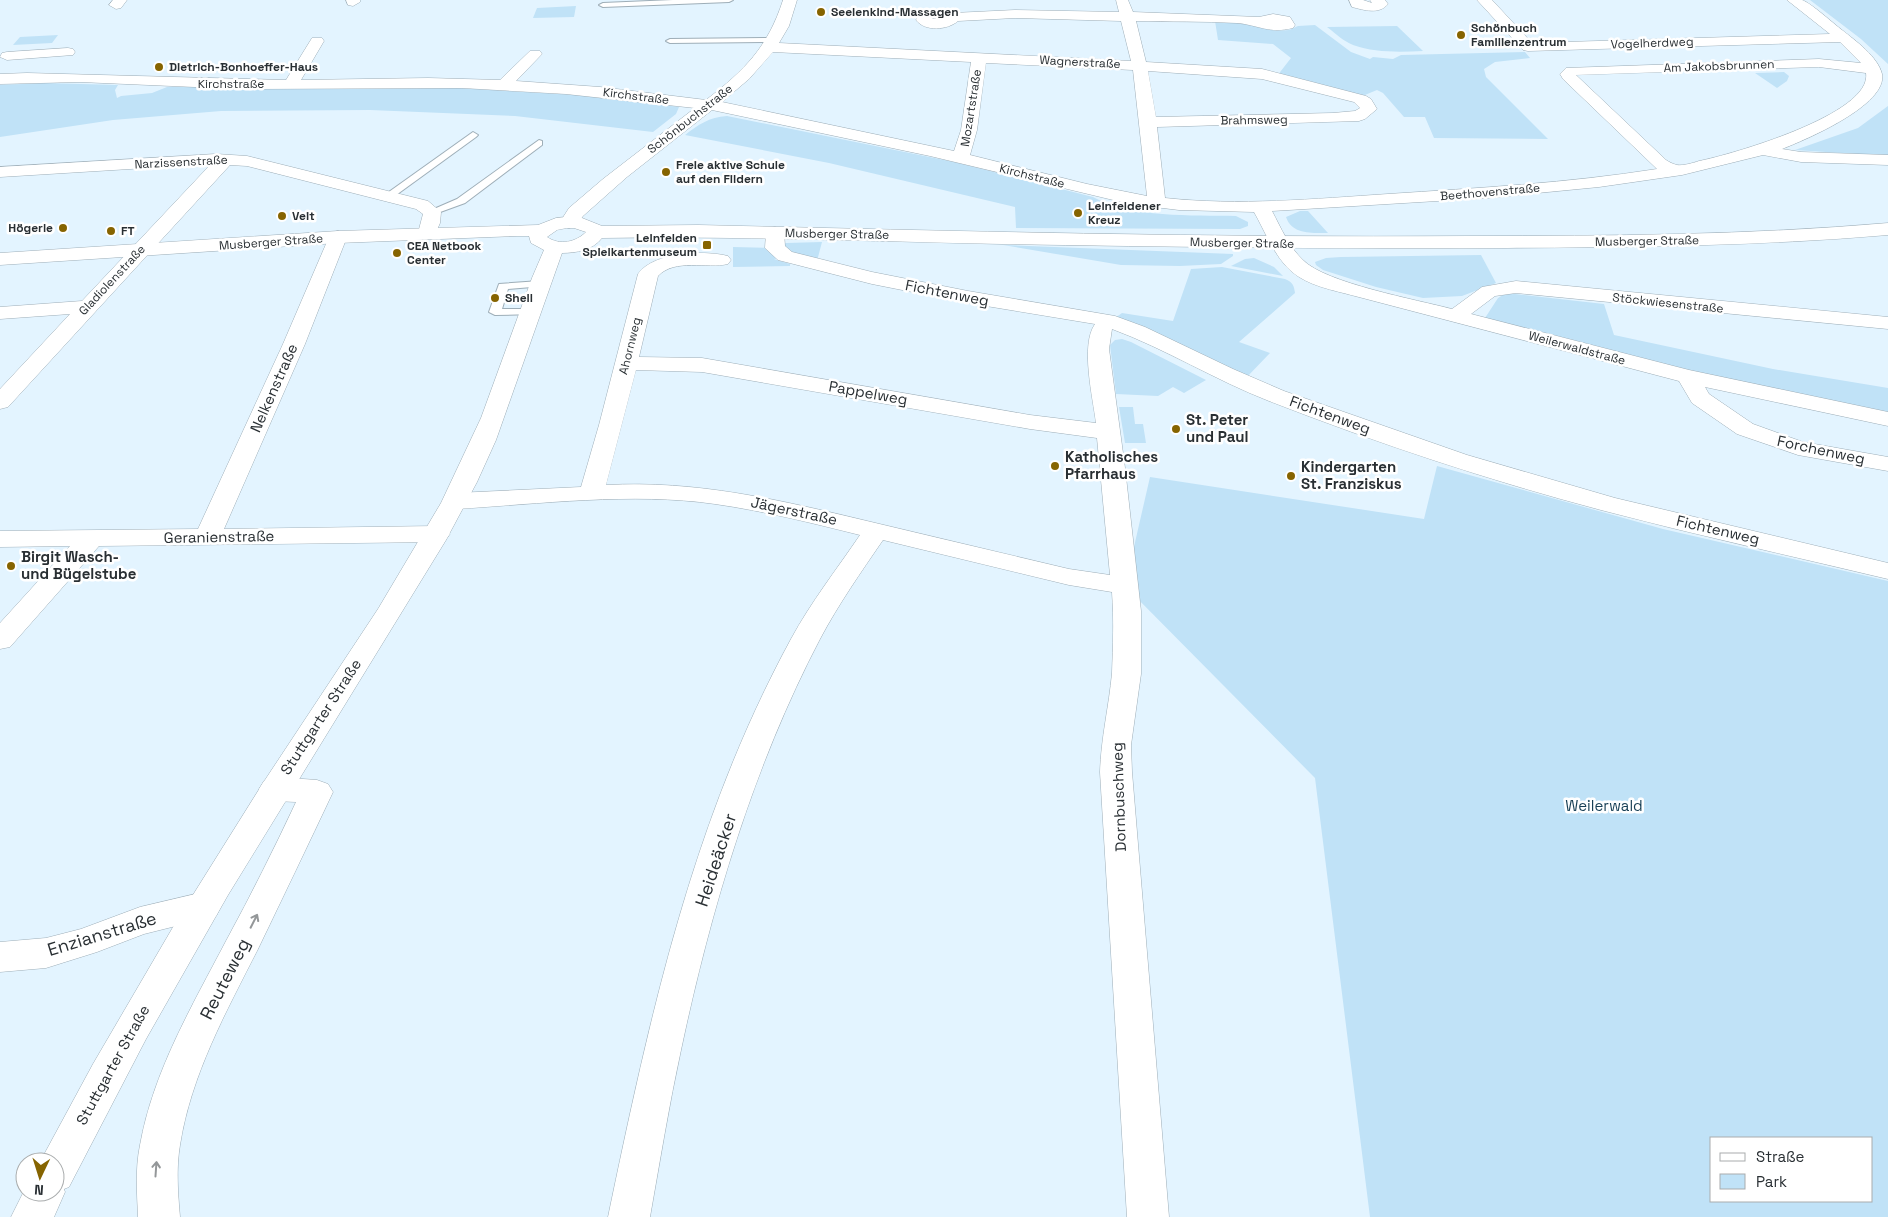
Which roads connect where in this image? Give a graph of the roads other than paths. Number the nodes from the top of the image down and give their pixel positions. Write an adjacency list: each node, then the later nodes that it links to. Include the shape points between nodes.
1 (729, 0): 8 (lane)
2 (790, 0): 15 (street, Schönbuchstraße, via 781,28)
3 (1121, 0): 10 (street)
4 (1356, 0): 5 (street, via 1357,4 1369,7 1381,4)
5 (1378, 0)
6 (1484, 0): 12 (street, Vogelherdweg, via 1528,47)
7 (1794, 0): 12 (street)
8 (603, 4)
9 (952, 17): 10 (street, via 1015,14)
10 (1128, 17): 11 (street); 19 (street)
11 (1261, 21)
12 (1842, 38): 20 (street)
13 (317, 41): 25 (street)
14 (670, 41): 15 (lane)
15 (771, 44): 18 (street, Wagnerstraße); 27 (street, Schönbuchstraße, via 744,76)
16 (535, 54): 26 (street)
17 (7, 56): 21 (street, via 68,52)
18 (979, 57): 19 (street, Wagnerstraße); 33 (street, Mozartstraße, via 969,130)
19 (1140, 66): 28 (street, Wagnerstraße, via 1262,74 1360,99 1369,109); 29 (street)
20 (1873, 69): 22 (street, Am Jakobsbrunnen, via 1820,63 1571,72); 32 (street, Beethovenstraße, via 1874,83 1860,100 1800,136)
21 (47, 76): 24 (street, Kirchstraße); 25 (street, Kirchstraße, via 206,84)
22 (1568, 76): 23 (street, Am Jakobsbrunnen); 36 (street, via 1660,164)
23 (1550, 77)
24 (0, 79)
25 (291, 84): 26 (street, Kirchstraße)
26 (504, 85): 27 (street, Kirchstraße, via 597,91)
27 (704, 110): 33 (street, Kirchstraße, via 772,116); 42 (street, Schönbuchstraße, via 576,212)
28 (1359, 116): 29 (street, Brahmsweg)
29 (1148, 122): 39 (street)
30 (473, 135): 38 (lane)
31 (539, 143): 41 (lane, via 461,201)
32 (1761, 150): 35 (street, Beethovenstraße, via 1801,157); 36 (street, Beethovenstraße)
33 (961, 158): 39 (street, Kirchstraße)
34 (226, 159): 37 (street, Narzissenstraße); 38 (street, Narzissenstraße, via 247,161); 51 (street, Gladiolenstraße)
35 (1888, 160)
36 (1675, 171): 40 (street, Beethovenstraße, via 1460,195)
37 (0, 172)
38 (389, 196): 41 (street, Narzissenstraße)
39 (1155, 203): 40 (street, Kirchstraße)
40 (1260, 206): 49 (street)
41 (432, 212): 46 (street)
42 (569, 222): 44 (street, Musberger Straße); 45 (street, via 591,226)
43 (1888, 229): 49 (street, Musberger Straße, via 1703,240)
44 (542, 231): 46 (street, Musberger Straße); 50 (street, via 538,235 541,242)
45 (596, 232): 48 (street, Musberger Straße, via 673,231); 50 (street, via 587,242)
46 (427, 233): 47 (street, Musberger Straße)
47 (338, 237): 51 (street, Musberger Straße); 71 (street, Nelkenstraße)
48 (777, 242): 49 (street, Musberger Straße); 59 (street, Fichtenweg, via 785,256 814,264 917,288)
49 (1283, 244): 58 (street, Weilerwaldstraße, via 1297,266 1319,278)
50 (555, 247): 54 (street, Stuttgarter Straße)
51 (140, 250): 52 (street, Musberger Straße); 55 (street, Gladiolenstraße)
52 (0, 259)
53 (721, 260): 61 (street, Ahornweg, via 675,262 651,269)
54 (540, 284): 56 (street, Stuttgarter Straße); 56 (lane, via 503,286 495,312)
55 (87, 307): 57 (street); 63 (street, Gladiolenstraße)
56 (531, 312): 68 (street, Stuttgarter Straße, via 490,428)
57 (0, 313)
58 (1456, 316): 60 (street, Stöckwiesenstraße, via 1489,291 1516,287); 62 (street, Weilerwaldstraße)
59 (1108, 320): 65 (street, Dornbuschweg, via 1101,330 1098,349); 74 (street, Fichtenweg, via 1269,393 1458,460 1608,504)
60 (1888, 324)
61 (626, 363): 65 (street, Pappelweg, via 702,365 1030,422); 67 (street, Ahornweg)
62 (1688, 377): 64 (street, Weilerwaldstraße); 66 (street, Forchenweg, via 1700,398 1745,429 1798,448)
63 (0, 402)
64 (1888, 419)
65 (1109, 432): 75 (street, Dornbuschweg)
66 (1888, 464)
67 (591, 493): 68 (street, Jägerstraße); 69 (street, Jägerstraße, via 657,492 714,496)
68 (456, 501): 70 (street, Stuttgarter Straße)
69 (876, 531): 75 (street, Jägerstraße, via 1069,577); 84 (street, Heideäcker, via 806,639 772,708 735,801 681,974 662,1049)
70 (438, 534): 71 (street, Geranienstraße); 77 (street, Stuttgarter Straße)
71 (207, 537): 72 (street, Geranienstraße)
72 (92, 538): 73 (street, Geranienstraße); 76 (street)
73 (0, 539)
74 (1888, 571)
75 (1125, 586): 85 (street, Dornbuschweg, via 1126,674 1116,745 1116,772)
76 (0, 640)
77 (275, 790): 78 (street, Stuttgarter Straße); 83 (street, Reuteweg, one-way to 77, via 156,1165 170,1102 204,1021 318,792)
78 (204, 906): 79 (street, Enzianstraße, via 140,921 46,953); 80 (street, Stuttgarter Straße, via 109,1069)
79 (0, 957)
80 (65, 1154)
81 (40, 1202): 82 (street)
82 (32, 1217)
83 (158, 1217)
84 (629, 1217)
85 (1148, 1217)

